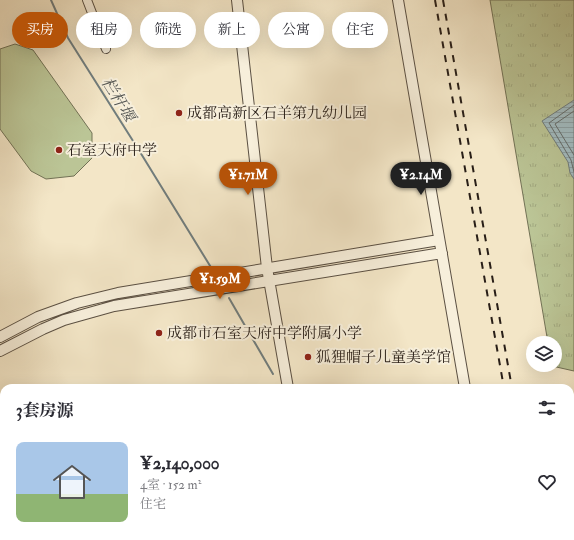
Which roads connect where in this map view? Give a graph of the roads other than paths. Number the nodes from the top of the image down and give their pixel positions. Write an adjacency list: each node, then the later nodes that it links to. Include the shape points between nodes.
1 (87, 0): 4 (street)
2 (237, 0): 7 (street)
3 (398, 0): 5 (street)
4 (106, 49)
5 (439, 240): 6 (street); 7 (street)
6 (442, 254): 8 (street); 12 (street)
7 (267, 268): 8 (street); 9 (street, via 118,293 77,303 38,317)
8 (270, 281): 10 (street, via 97,310 66,319); 11 (street)
9 (0, 337)
10 (0, 351)
11 (287, 384)
12 (464, 384)

